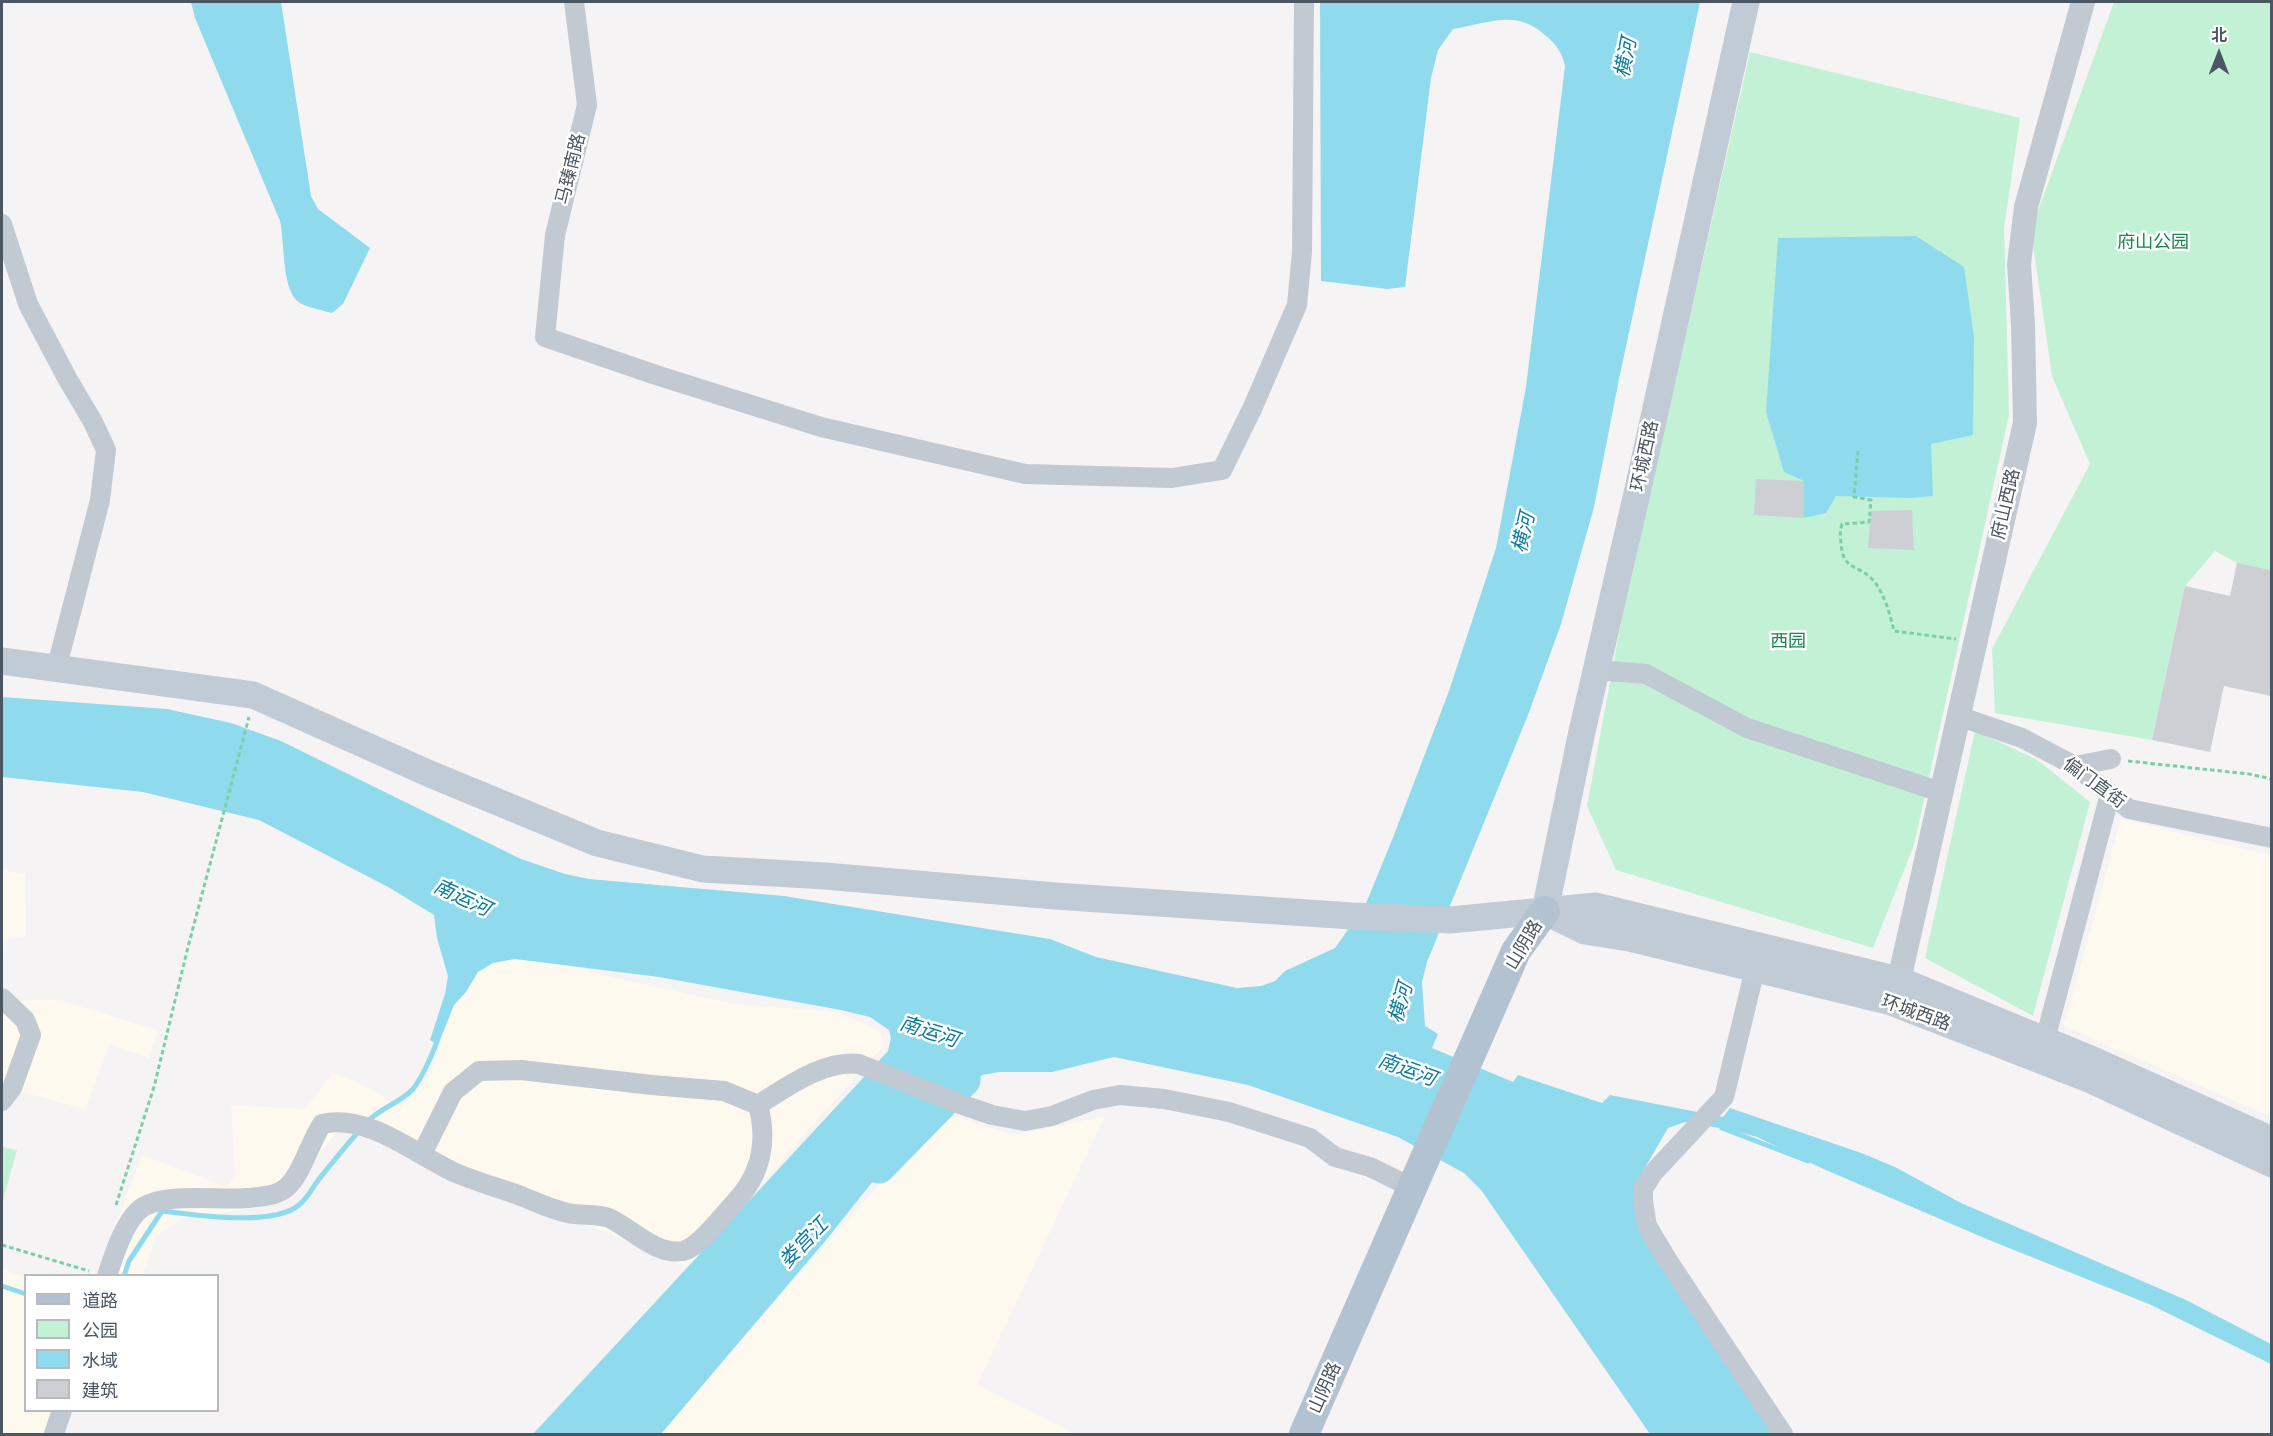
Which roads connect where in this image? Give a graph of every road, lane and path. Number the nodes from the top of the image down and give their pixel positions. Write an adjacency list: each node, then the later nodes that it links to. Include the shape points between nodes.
1 (574, 2): 2 (street, 马臻南路, via 587,105 555,235 545,337 821,427 1025,474 1172,478 1222,470 1297,305 1302,252)
2 (1304, 2)
3 (1746, 2): 10 (main road, 环城西路)
4 (2083, 2): 7 (street, 府山西路, via 2026,207 2019,264 2025,423)
5 (2, 224): 9 (street, via 28,304 106,450 99,500)
6 (1858, 451): 7 (path, via 1854,497 1871,500 1871,511 1869,522 1842,524 1842,556 1848,565 1871,579 1894,631)
7 (1976, 641): 11 (street, 府山西路)
8 (2, 661): 9 (main road)
9 (56, 670): 19 (main road, via 253,695 597,843 703,869 1352,916 1450,920)
10 (1597, 670): 16 (street, via 1646,674 1747,728); 19 (main road, 环城西路)
11 (1958, 716): 14 (street, 偏门直街, via 2022,738); 16 (street, 府山西路)
12 (249, 723): 31 (path, via 154,1087 116,1206)
13 (2111, 759): 14 (street); 15 (path)
14 (2075, 766): 17 (street, 偏门直街)
15 (2271, 779)
16 (1941, 792): 21 (street, 府山西路)
17 (2110, 794): 18 (street, 偏门直街, via 2129,809); 23 (street)
18 (2271, 837)
19 (1545, 911): 20 (main road, 环城西路, via 1585,931); 21 (main road, 环城西路, via 1596,906); 28 (main road, 山阴路, via 1516,951 1480,1055)
20 (1755, 969): 21 (main road, 环城西路); 38 (street, via 1724,1097 1653,1173 1643,1189 1643,1201 1647,1226 1662,1252)
21 (1895, 991): 23 (main road, 环城西路); 29 (main road, 环城西路)
22 (2, 998): 24 (street, via 25,1020 31,1035 12,1088)
23 (2045, 1040): 26 (main road, 环城西路)
24 (2, 1101)
25 (758, 1105): 27 (street, via 724,1090 521,1070 479,1071 453,1092); 27 (street, via 764,1140 759,1166 738,1199 694,1246 682,1251 662,1249 607,1217 568,1213 456,1173); 30 (street, via 832,1065 848,1063 992,1115 1025,1121 1120,1095 1164,1100 1229,1112 1310,1138 1335,1157 1370,1167)
26 (2271, 1140)
27 (422, 1154): 31 (street, via 376,1131 332,1121 322,1124 314,1135 286,1188 268,1196 240,1199 160,1200 140,1210)
28 (1435, 1159): 30 (main road, 山阴路); 37 (main road, 山阴路)
29 (2271, 1164)
30 (1413, 1188): 36 (main road, 山阴路)
31 (132, 1222): 33 (street)
32 (2, 1245): 33 (path)
33 (99, 1274)
34 (61, 1412): 35 (street)
35 (54, 1434)
36 (1304, 1434)
37 (1323, 1434)
38 (1783, 1434)

